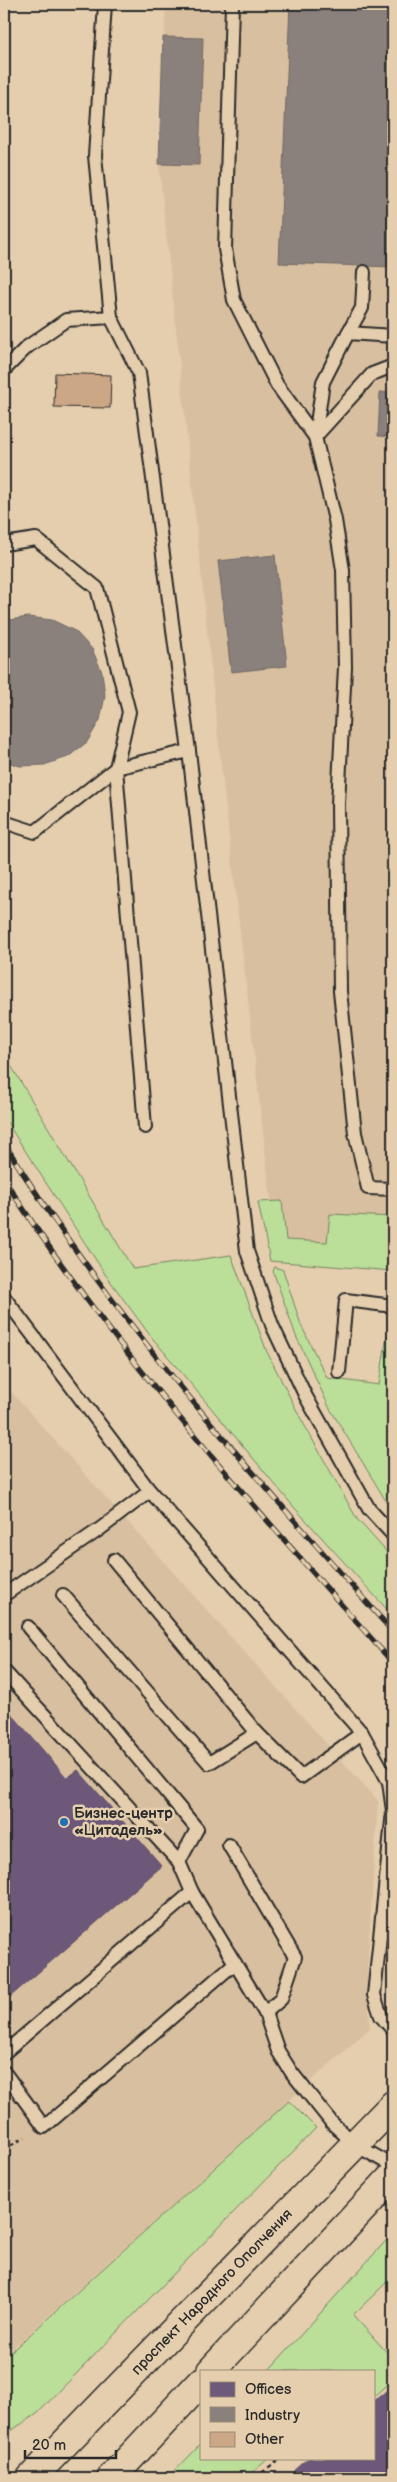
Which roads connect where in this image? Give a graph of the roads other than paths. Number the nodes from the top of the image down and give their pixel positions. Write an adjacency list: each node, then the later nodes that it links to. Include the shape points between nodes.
1 (105, 4): 4 (lane, via 95,156)
2 (232, 4): 9 (lane, via 225,249 234,300 277,385)
3 (364, 272): 5 (lane, via 362,308)
4 (111, 317): 8 (lane, via 66,320 27,347); 11 (lane, via 139,373)
5 (348, 334): 6 (lane); 9 (lane, via 323,382)
6 (393, 336)
7 (393, 366): 9 (lane, via 372,374)
8 (4, 370)
9 (315, 437): 15 (lane, via 335,520 345,596 345,667 339,753 340,990 355,1133 368,1188)
10 (4, 544): 12 (lane, via 36,539 97,588 129,712)
11 (189, 751): 12 (lane); 20 (lane, via 247,1251 272,1325 305,1395 369,1509)
12 (116, 768): 13 (lane, via 35,832); 14 (lane)
13 (4, 822)
14 (145, 1127)
15 (393, 1189)
16 (4, 1297): 19 (lane)
17 (393, 1306): 18 (lane, via 346,1300)
18 (339, 1372)
19 (150, 1491): 22 (lane); 27 (lane)
20 (393, 1535)
21 (114, 1560): 26 (lane)
22 (4, 1595)
23 (63, 1596): 26 (lane, via 209,1764)
24 (28, 1627): 29 (lane, via 197,1829)
25 (4, 1671): 29 (lane)
26 (257, 1733): 27 (lane, via 301,1777)
27 (362, 1733): 33 (lane, via 389,1782 393,1811 374,1995 381,2016)
28 (229, 1845): 32 (lane, via 296,1957 280,1999)
29 (179, 1862): 30 (lane)
30 (192, 1892): 31 (lane); 34 (lane)
31 (235, 1963): 32 (lane); 35 (lane, via 44,2127)
32 (265, 2013): 37 (lane, via 278,2051 292,2074 332,2123)
33 (393, 2030)
34 (4, 2053)
35 (4, 2072)
36 (393, 2105): 37 (main road, проспект Народного Ополчения)
37 (356, 2145): 38 (lane); 42 (main road, проспект Народного Ополчения)
38 (393, 2166)
39 (393, 2176): 40 (main road)
40 (212, 2370)
41 (200, 2383): 43 (main road)
42 (32, 2478)
43 (111, 2478)

